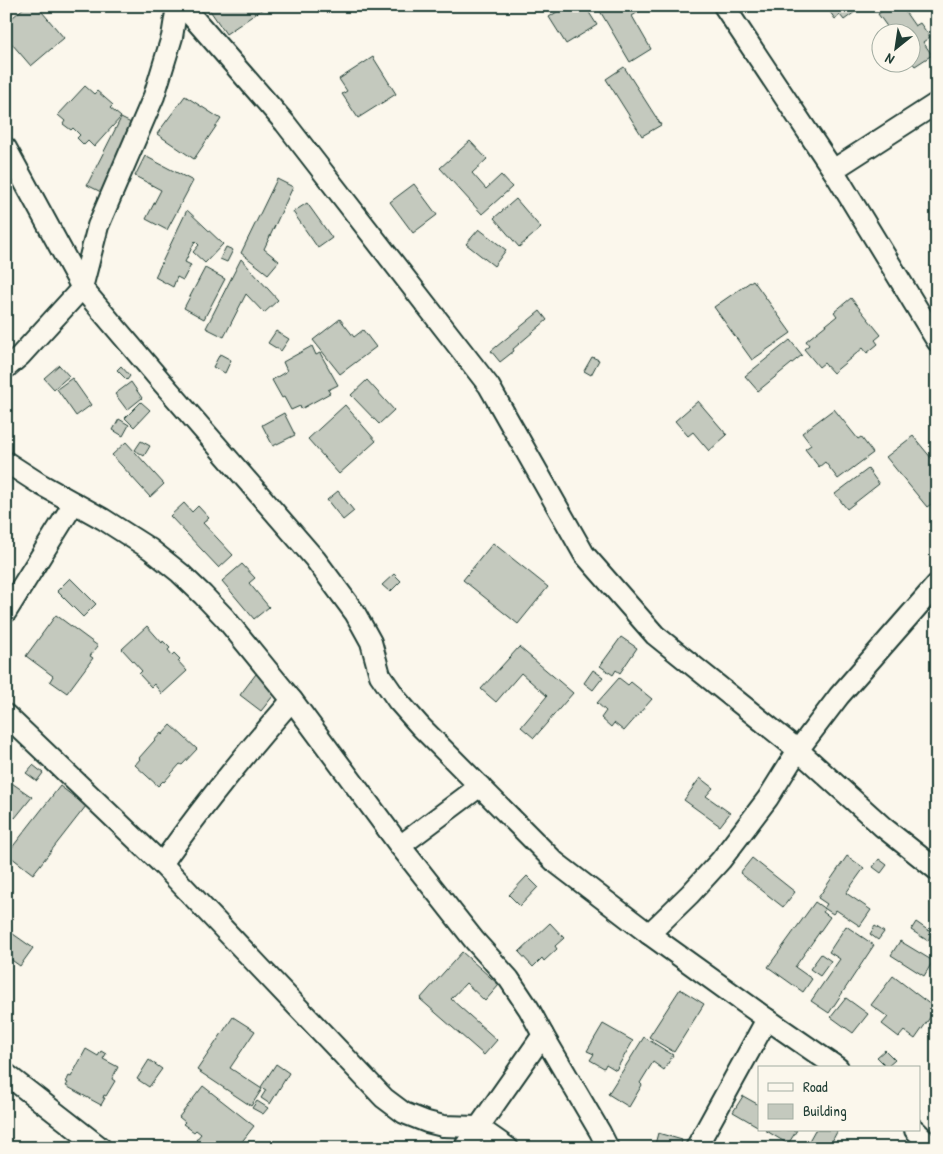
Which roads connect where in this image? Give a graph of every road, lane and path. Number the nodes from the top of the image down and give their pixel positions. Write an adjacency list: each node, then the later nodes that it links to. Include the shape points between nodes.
1 (177, 6): 7 (street, via 172,37 154,96 98,226)
2 (183, 6): 16 (street, via 285,123 489,386 584,554 655,636)
3 (724, 6): 6 (street)
4 (937, 103): 6 (street)
5 (6, 148): 7 (street)
6 (833, 170): 8 (street)
7 (82, 288): 9 (street); 17 (street, via 315,559 355,614 371,642 380,675 398,701)
8 (937, 340)
9 (6, 368)
10 (6, 462): 11 (street)
11 (74, 503): 13 (street); 14 (street, via 150,549 180,573 225,618)
12 (937, 584): 16 (street, via 839,696)
13 (6, 612)
14 (292, 700): 18 (street); 19 (street, via 239,761)
15 (6, 715): 19 (street)
16 (798, 750): 20 (street, via 883,827); 21 (street, via 768,798 721,860)
17 (480, 786): 18 (street); 21 (street, via 555,862)
18 (400, 846): 23 (street, via 509,979)
19 (162, 864): 26 (street, via 384,1098 404,1114 427,1122)
20 (937, 870)
21 (649, 934): 22 (street)
22 (767, 1019): 24 (street); 32 (street)
23 (543, 1035): 26 (street); 31 (street)
24 (835, 1066)
25 (6, 1074): 28 (street)
26 (478, 1127): 29 (street); 30 (street)
27 (917, 1132): 33 (street)
28 (101, 1148)
29 (464, 1148)
30 (508, 1148)
31 (608, 1148)
32 (696, 1148)
33 (933, 1148)

